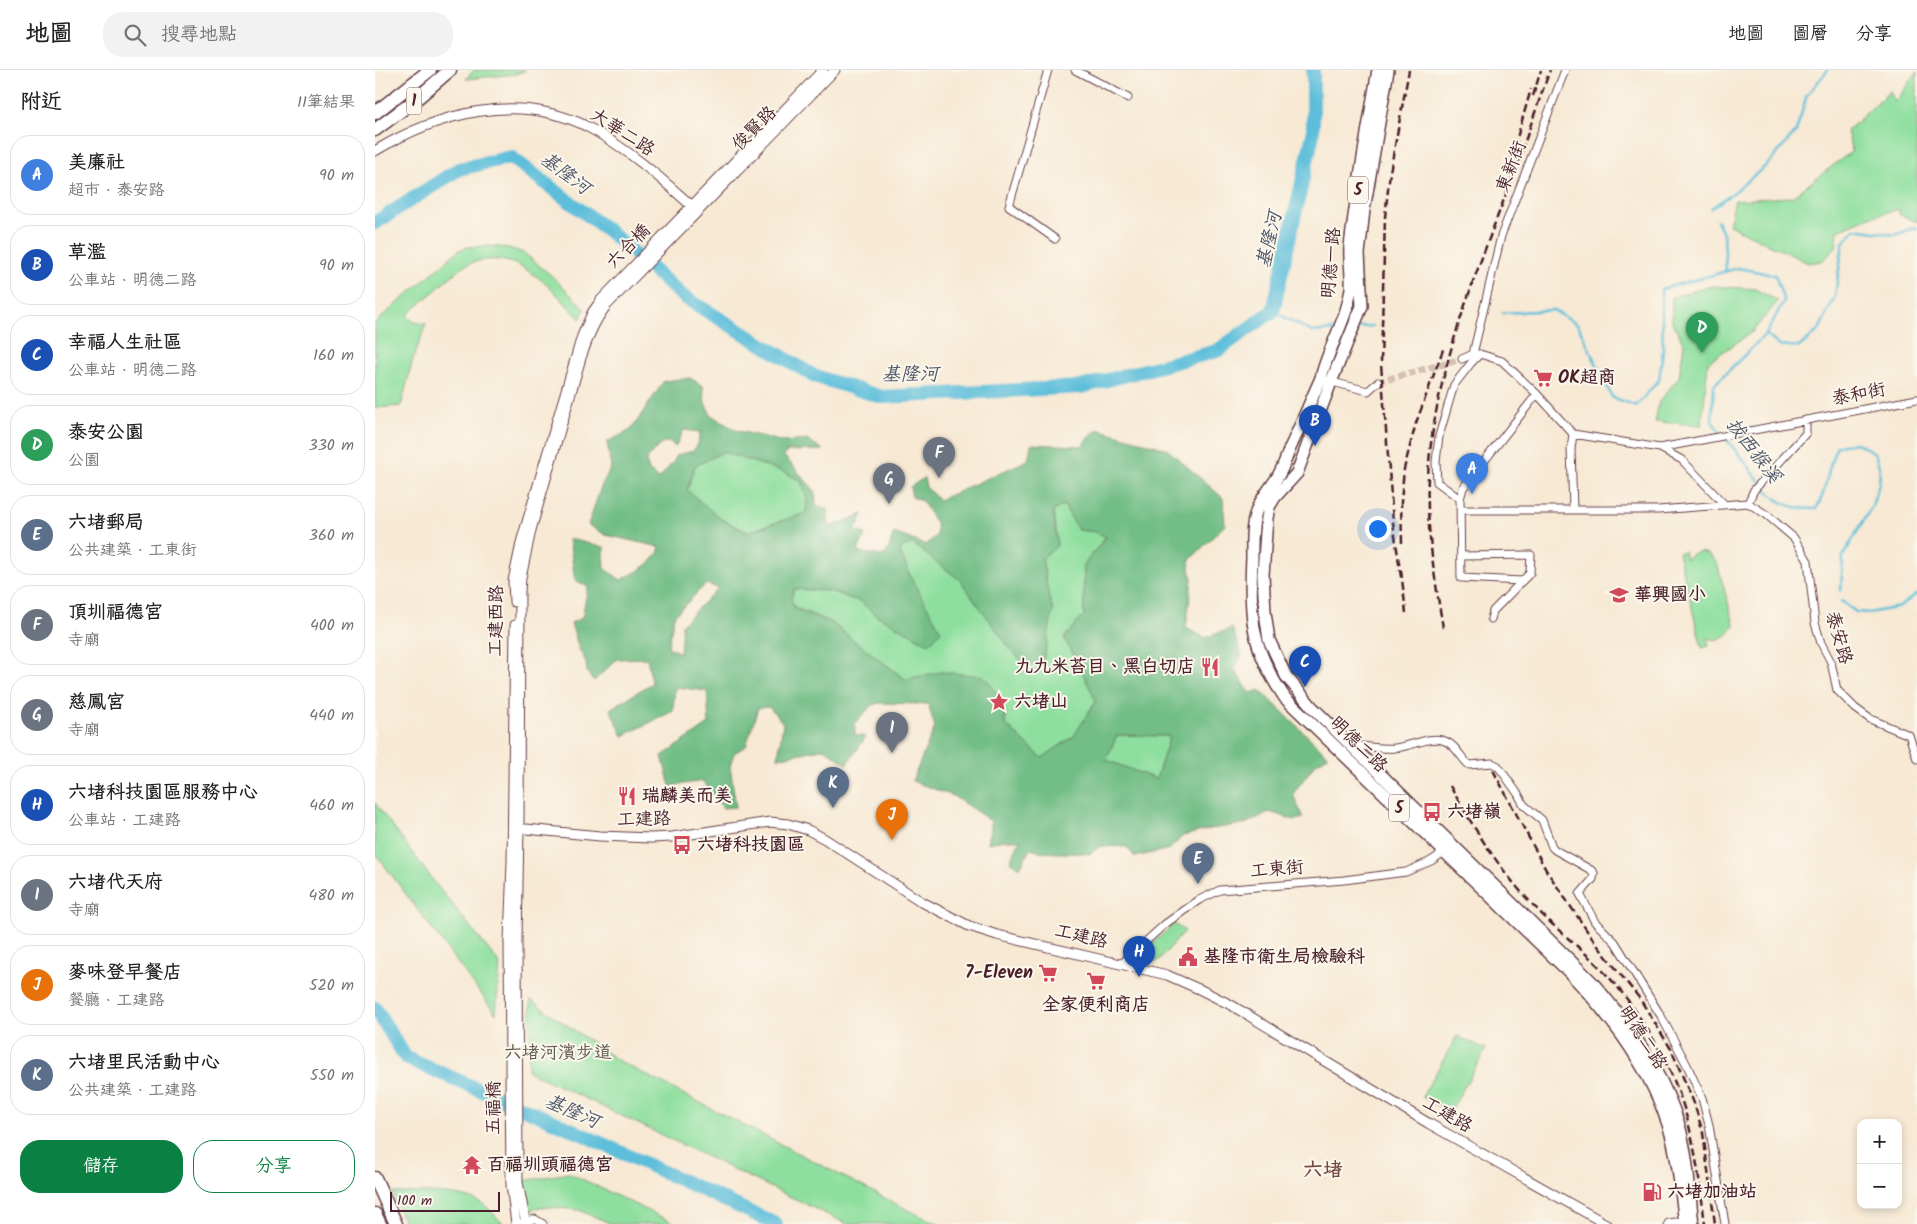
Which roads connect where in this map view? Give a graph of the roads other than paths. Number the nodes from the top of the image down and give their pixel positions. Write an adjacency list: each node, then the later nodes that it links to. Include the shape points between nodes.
1 (429, 70): 11 (highway, 1)
2 (450, 70): 12 (highway, 1)
3 (823, 70): 14 (street, 俊賢路)
4 (835, 70): 14 (street, 俊賢路)
5 (1048, 70): 16 (street, via 1009,206)
6 (1075, 70): 10 (street)
7 (1377, 70): 20 (main road, 明德一路 / 5, via 1355,205 1350,250 1351,288)
8 (1388, 70): 21 (main road, 明德一路 / 5, via 1359,254 1362,306)
9 (1565, 70): 18 (street, 東新街, via 1501,236)
10 (1128, 98)
11 (375, 112)
12 (375, 130)
13 (375, 151): 15 (street, 大華二路, via 419,127 465,113 503,109 566,118 629,152)
14 (742, 159): 15 (street, 俊賢路)
15 (694, 208): 17 (street, 六合橋)
16 (1055, 239)
17 (595, 315): 39 (street, 工建西路, via 531,530 521,578)
18 (1476, 354): 19 (street); 24 (street, via 1503,361); 29 (street, via 1454,385 1439,436 1436,462 1437,482)
19 (1462, 359)
20 (1325, 363): 22 (main road, 明德二路 / 5)
21 (1340, 363): 22 (main road, 明德二路 / 5)
22 (1326, 380): 23 (street, via 1368,391); 40 (main road, 明德二路 / 5, via 1278,476 1256,512 1251,582 1256,641 1271,678 1285,698)
23 (1378, 382)
24 (1537, 394): 27 (street); 29 (street, via 1463,488)
25 (1917, 399): 26 (street, 泰和街)
26 (1806, 420): 28 (street, 泰和街); 30 (street, via 1806,433 1754,490)
27 (1573, 434): 28 (street); 32 (street)
28 (1661, 448): 31 (street, via 1682,460)
29 (1460, 499): 33 (street)
30 (1748, 503): 31 (street); 38 (street, 泰安路, via 1794,538 1808,561 1815,623 1831,662 1837,690 1870,718 1909,735)
31 (1724, 504): 32 (street, via 1657,510)
32 (1573, 509): 33 (street)
33 (1461, 510): 34 (street)
34 (1461, 556): 35 (street, via 1461,578); 35 (street, via 1531,555 1530,573)
35 (1522, 581): 36 (street, via 1493,611)
36 (1491, 619)
37 (1361, 746): 52 (street, via 1395,748 1443,740 1459,751 1469,765 1492,763 1498,766 1524,805 1542,820 1551,847 1594,873 1580,894 1581,899 1595,922 1615,942 1661,1016 1702,1098)
38 (1917, 760)
39 (516, 828): 41 (street, 工建西路); 42 (street, 工建路, via 651,838 771,822 788,824 825,839 922,902 969,926)
40 (1449, 848): 42 (street, 工東街, via 1431,861 1406,872 1220,890 1199,900 1165,924); 46 (main road, 明德二路 / 5, via 1592,982 1635,1038 1657,1075 1678,1121 1687,1170)
41 (513, 941): 45 (street, 五福橋, via 514,1183)
42 (1122, 964): 50 (street, 工建路, via 1180,980 1231,1005 1427,1123)
43 (375, 1178): 48 (highway)
44 (375, 1214): 47 (highway)
45 (521, 1223): 49 (street, via 535,1219)
46 (1689, 1223): 51 (street)
47 (380, 1224)
48 (397, 1224)
49 (543, 1224)
50 (1607, 1224)
51 (1669, 1224)
52 (1725, 1224)

